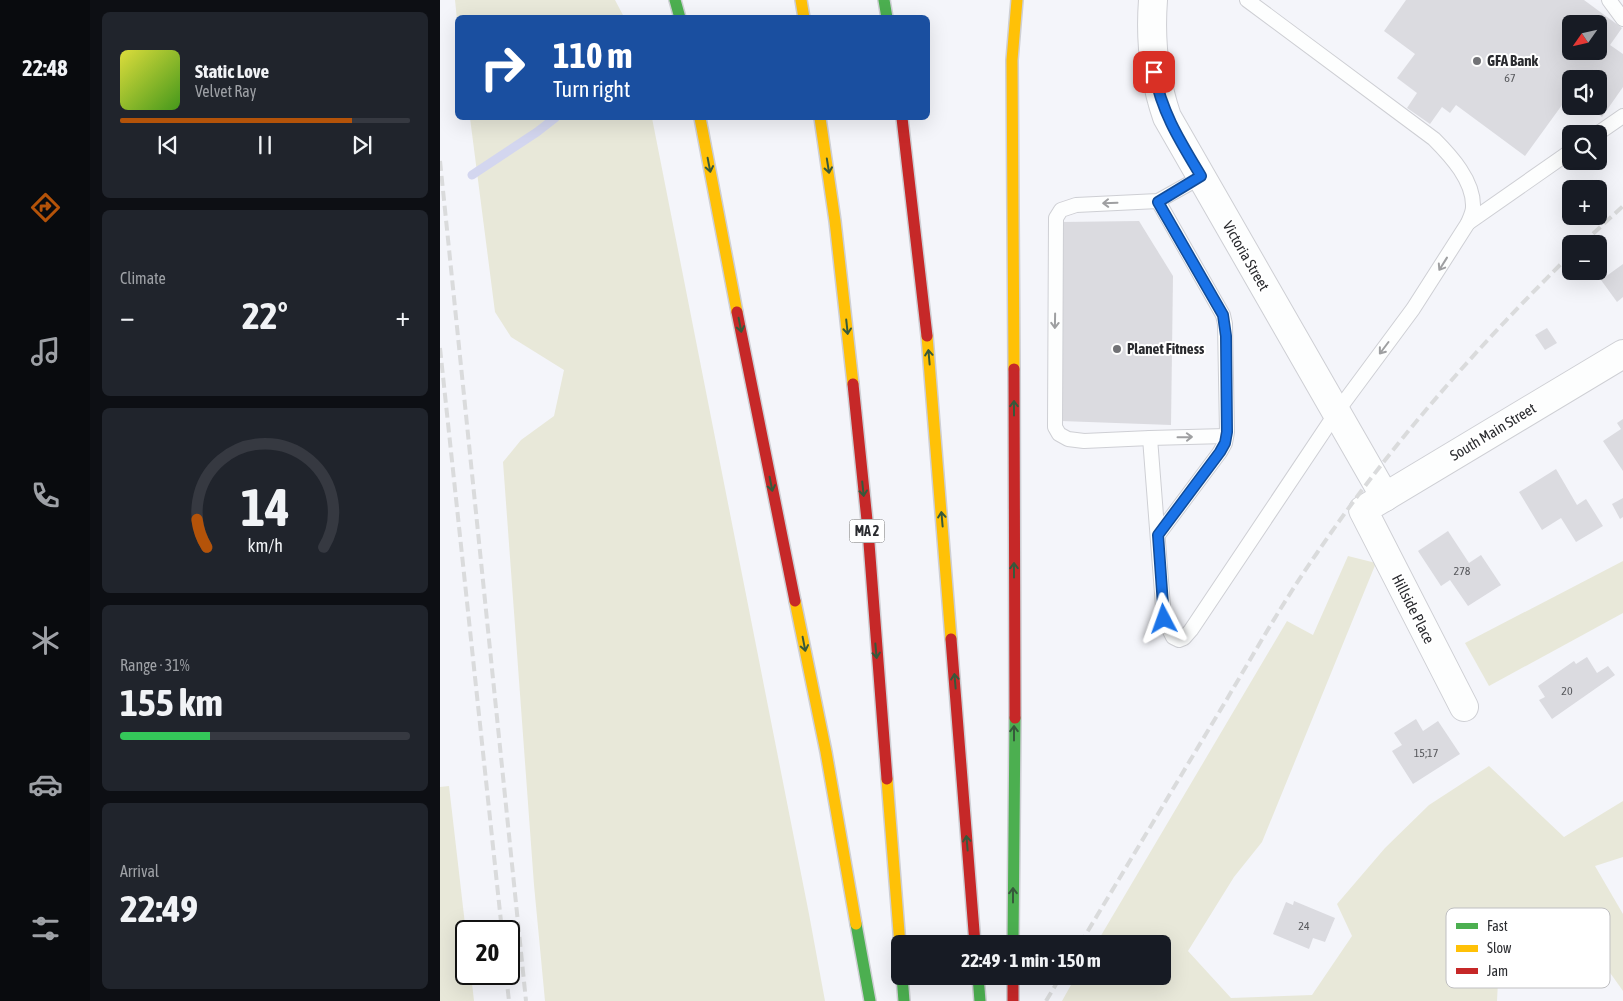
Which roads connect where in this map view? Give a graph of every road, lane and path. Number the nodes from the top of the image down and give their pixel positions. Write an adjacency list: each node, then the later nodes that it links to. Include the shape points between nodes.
1 (675, 0): 8 (highway)
2 (800, 0): 9 (highway)
3 (884, 0): 10 (highway)
4 (1017, 0): 30 (highway, one-way to 4, via 1012,60)
5 (1153, 0): 18 (street, Victoria Street, via 1154,72 1158,93 1167,117)
6 (1247, 0): 20 (lane, via 1440,146 1458,167 1471,192 1473,208)
7 (1609, 0): 11 (lane)
8 (679, 15)
9 (803, 15)
10 (886, 15)
11 (1623, 19)
12 (1623, 116): 16 (lane)
13 (700, 120): 34 (highway, one-way to 34, via 826,752)
14 (820, 120): 28 (highway, MA 2, one-way to 28, via 835,211 866,520)
15 (902, 120): 29 (highway, one-way to 15, via 927,331)
16 (1607, 127)
17 (1562, 157): 20 (lane)
18 (1201, 176): 19 (lane); 22 (street, Victoria Street)
19 (1158, 202): 23 (lane, via 1223,315); 24 (lane, one-way to 24, via 1076,205 1060,210 1056,218 1055,427 1058,434 1068,439 1084,441)
20 (1468, 223): 22 (lane, one-way to 22, via 1413,309)
21 (1623, 354): 25 (street, South Main Street)
22 (1336, 413): 25 (street, Victoria Street); 26 (lane, via 1191,630 1178,640 1164,619)
23 (1226, 436): 24 (lane, one-way to 23); 26 (lane, via 1220,452)
24 (1150, 438): 26 (lane)
25 (1374, 504): 27 (street, Hillside Place)
26 (1158, 535)
27 (1464, 707)
28 (899, 935)
29 (975, 935)
30 (1013, 935)
31 (903, 985): 35 (highway)
32 (979, 985): 36 (highway)
33 (1013, 985): 37 (highway)
34 (870, 1001)
35 (904, 1001)
36 (980, 1001)
37 (1013, 1001)

